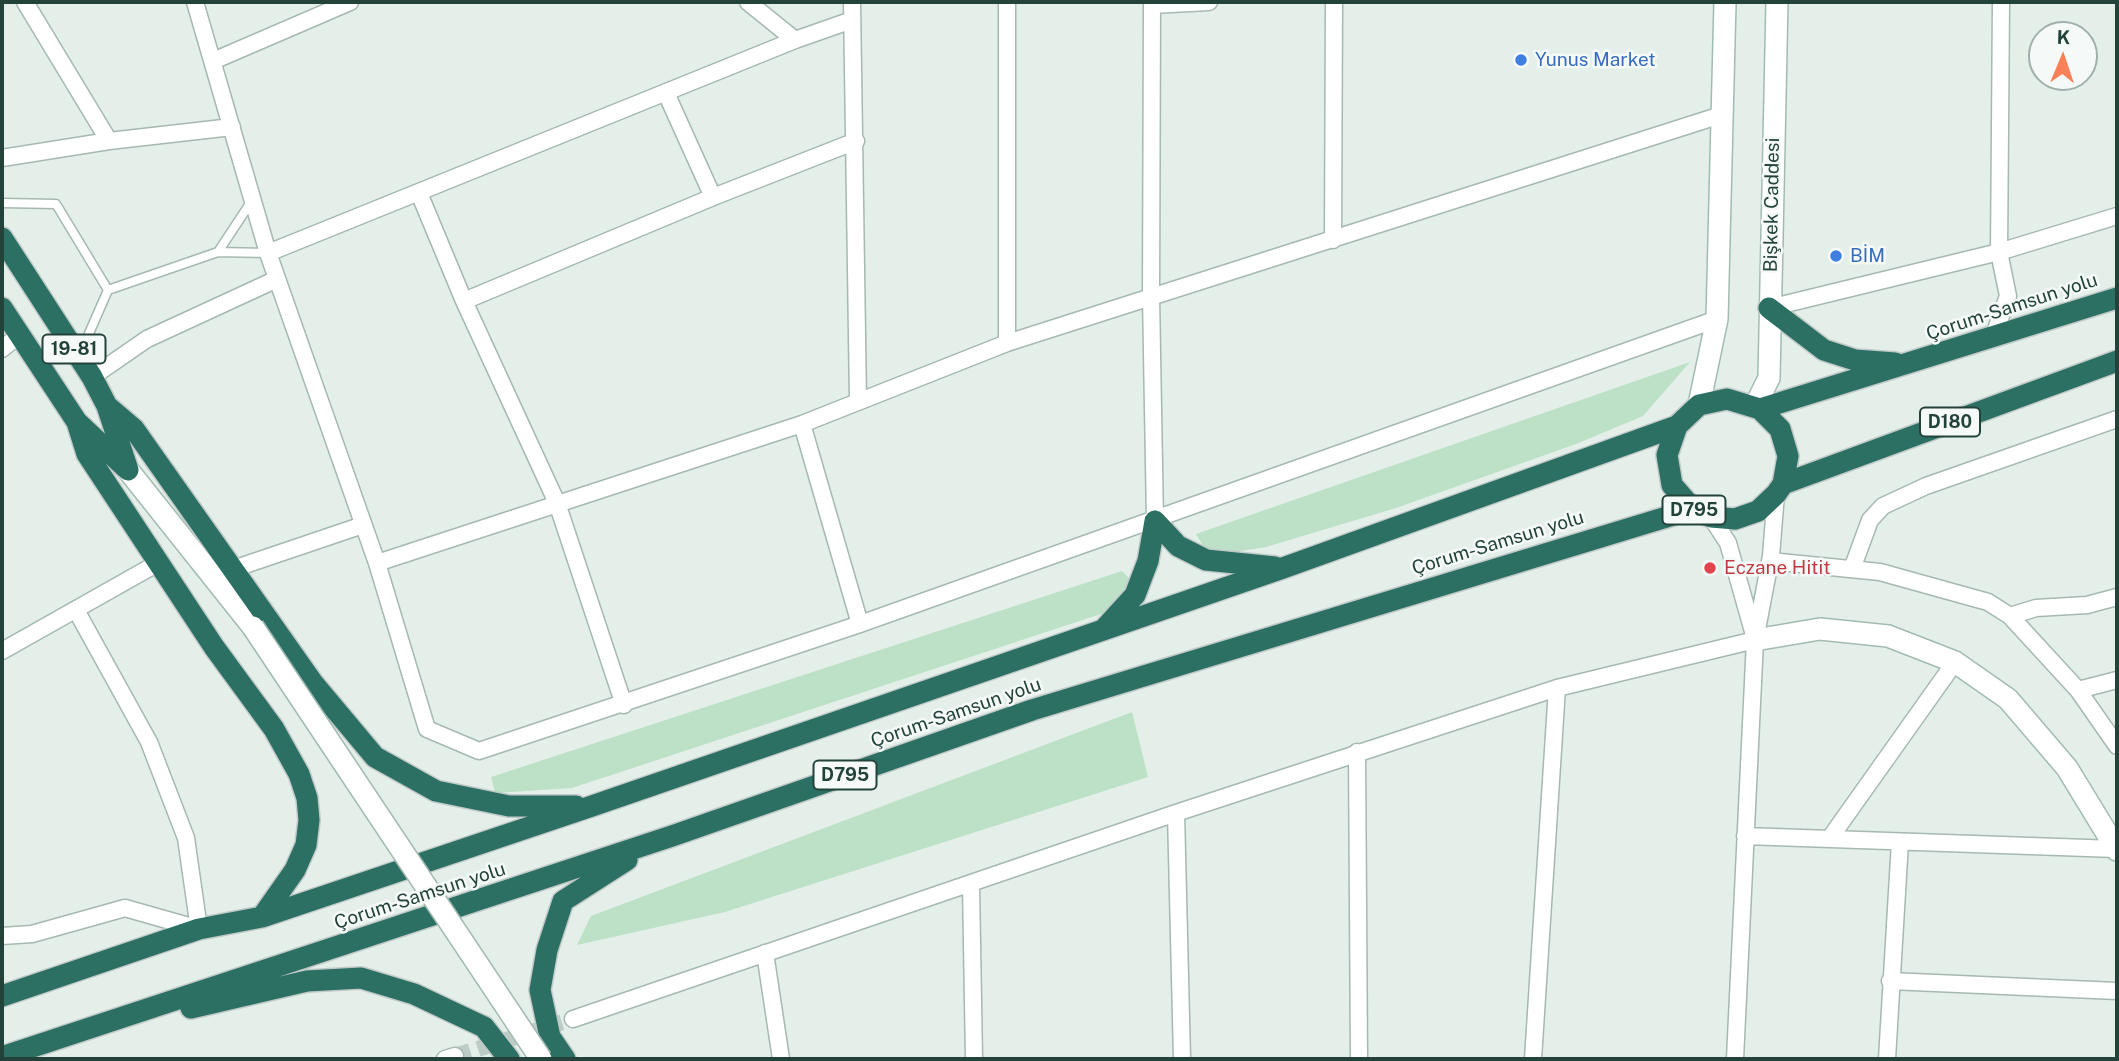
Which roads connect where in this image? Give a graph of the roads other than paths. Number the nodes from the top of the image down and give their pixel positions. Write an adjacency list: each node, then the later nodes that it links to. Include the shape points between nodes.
1 (25, 2): 19 (street)
2 (195, 2): 15 (street)
3 (350, 2): 15 (street)
4 (748, 2): 14 (street)
5 (852, 2): 13 (street)
6 (1007, 2): 42 (street)
7 (1209, 2): 12 (street)
8 (1334, 2): 28 (street)
9 (1725, 2): 17 (street)
10 (1777, 2): 38 (street, Bişkek Caddesi)
11 (2001, 2): 30 (street)
12 (1152, 3): 34 (street)
13 (852, 20): 14 (street); 20 (street)
14 (795, 40): 16 (street)
15 (213, 61): 18 (street)
16 (666, 93): 22 (street); 23 (street)
17 (1724, 114): 28 (street); 39 (street)
18 (232, 127): 19 (street); 24 (street)
19 (109, 141): 21 (street)
20 (856, 141): 23 (street); 48 (street)
21 (2, 158)
22 (419, 192): 31 (street); 36 (street)
23 (713, 197): 36 (street)
24 (253, 199): 29 (lane); 31 (street)
25 (2, 203): 33 (lane, via 56,204)
26 (2117, 215): 30 (street)
27 (2, 238): 44 (highway, 19-81)
28 (1334, 240): 34 (street)
29 (218, 251): 31 (lane); 33 (lane)
30 (1999, 252): 38 (street); 41 (street, via 2008,296)
31 (268, 253): 32 (street)
32 (277, 279): 47 (street, via 147,339); 61 (street)
33 (108, 290): 44 (lane)
34 (1151, 296): 42 (street); 60 (street)
35 (2117, 298): 41 (highway, Çorum-Samsun yolu)
36 (464, 301): 58 (street)
37 (2, 308): 40 (highway, 19-81)
38 (1769, 308): 46 (highway, via 1824,350); 51 (street, Bişkek Caddesi, via 1769,378)
39 (1717, 320): 49 (street); 60 (street)
40 (19, 335): 43 (street); 53 (highway, 19-81)
41 (1993, 338): 46 (highway, Çorum-Samsun yolu)
42 (1007, 343): 48 (street)
43 (2, 349)
44 (79, 357): 47 (highway, 19-81)
45 (2117, 361): 57 (highway, Çorum-Samsun yolu / D180)
46 (1908, 365): 51 (highway, Çorum-Samsun yolu)
47 (92, 377): 50 (highway, 19-81)
48 (858, 402): 54 (street)
49 (1699, 405): 51 (highway, Çorum-Samsun yolu, via 1727,399); 55 (highway, Çorum-Samsun yolu / D795)
50 (107, 406): 56 (highway, 19-81); 66 (highway, via 134,429)
51 (1758, 407): 57 (highway, via 1780,429 1788,456)
52 (2117, 419): 67 (street, via 1926,486 1883,506 1870,520)
53 (77, 422): 56 (highway, 19-81); 64 (highway, via 87,454)
54 (802, 424): 58 (street); 71 (street)
55 (1677, 426): 59 (highway, D795, via 1667,455 1672,485); 65 (highway, Çorum-Samsun yolu / D795)
56 (128, 470): 101 (street, bridge, via 253,627)
57 (1779, 489): 59 (highway, Çorum-Samsun yolu / D795, via 1758,511 1735,519); 62 (street)
58 (557, 503): 63 (street); 79 (street)
59 (1702, 513): 73 (street, via 1728,543); 84 (highway, Çorum-Samsun yolu / D795, via 1032,710)
60 (1155, 521): 65 (highway, via 1178,547 1206,559); 71 (street); 72 (highway, via 1148,561 1135,595)
61 (363, 525): 63 (street); 66 (street)
62 (1770, 561): 67 (street); 73 (street)
63 (377, 563): 79 (street, via 427,729 479,751)
64 (158, 564): 69 (street); 90 (highway, via 288,750 307,798 306,845 295,870)
65 (1283, 568): 72 (highway, Çorum-Samsun yolu / D795)
66 (233, 569): 82 (highway, via 313,682 375,757 436,791 509,806)
67 (1853, 569): 70 (street, via 1926,583 1988,602)
68 (2117, 597): 70 (street)
69 (76, 610): 74 (street); 91 (street, via 149,742 181,826)
70 (2010, 616): 78 (street)
71 (860, 624): 79 (street)
72 (1102, 631): 82 (highway, Çorum-Samsun yolu / D795)
73 (1755, 640): 75 (street, via 1820,629 1888,636); 77 (street); 85 (street)
74 (2, 651)
75 (1955, 662): 86 (street); 88 (street, via 2008,699 2067,768)
76 (2117, 680): 78 (street)
77 (1557, 688): 81 (street); 107 (street)
78 (2078, 690): 80 (street)
79 (624, 705)
80 (2117, 746)
81 (1357, 752): 83 (street); 106 (street)
82 (592, 806): 90 (highway, Çorum-Samsun yolu / D795)
83 (1176, 813): 89 (street); 105 (street)
84 (672, 836): 98 (highway, Çorum-Samsun yolu / D795); 102 (highway, via 613,867 563,901 540,990 550,1037)
85 (1745, 836): 86 (street); 108 (street)
86 (1830, 838): 87 (street)
87 (1900, 842): 88 (street); 94 (street)
88 (2117, 849)
89 (971, 885): 93 (street); 104 (street)
90 (262, 917): 91 (highway, Çorum-Samsun yolu / D795)
91 (199, 929): 92 (street, via 125,908 32,934); 96 (highway, Çorum-Samsun yolu / D795)
92 (2, 936)
93 (765, 953): 97 (street); 103 (street)
94 (1890, 981): 95 (street); 109 (street)
95 (2117, 991)
96 (2, 996)
97 (573, 1019)
98 (69, 1036): 99 (highway, Çorum-Samsun yolu / D795); 100 (highway, via 307,981 360,978 414,994 484,1027)
99 (2, 1057)
100 (509, 1059)
101 (541, 1059)
102 (565, 1059)
103 (781, 1059)
104 (974, 1059)
105 (1182, 1059)
106 (1359, 1059)
107 (1533, 1059)
108 (1735, 1059)
109 (1887, 1059)

